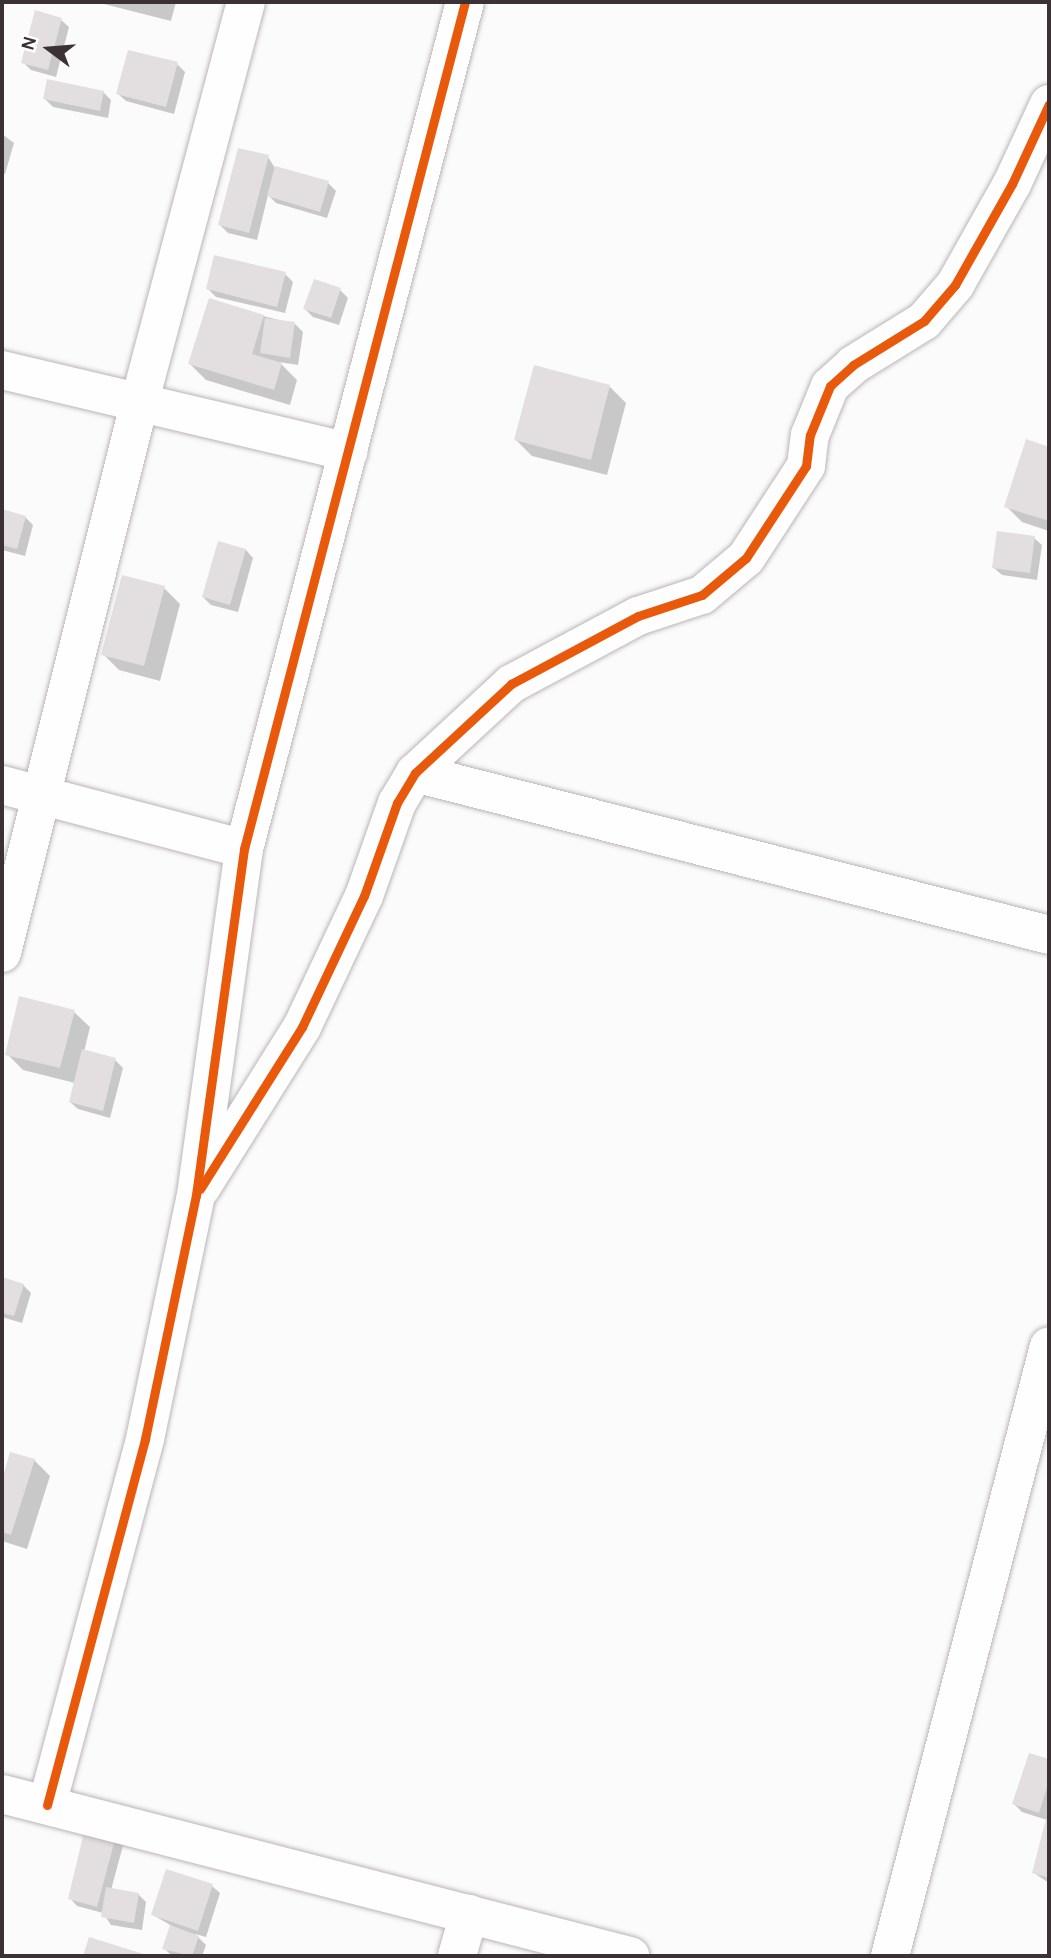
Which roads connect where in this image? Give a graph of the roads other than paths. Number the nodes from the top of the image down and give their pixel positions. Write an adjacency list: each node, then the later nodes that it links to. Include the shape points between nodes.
1 (246, 2): 5 (street)
2 (465, 2): 6 (street)
3 (1049, 104): 7 (street, via 1012,184 955,285 924,321 853,365 830,386 810,435 806,466 746,558 702,595 638,616 511,684)
4 (2, 370): 5 (street)
5 (139, 404): 6 (street); 9 (street)
6 (348, 453): 10 (street)
7 (415, 773): 11 (street); 13 (street, via 397,803 364,896 302,1027)
8 (2, 785): 9 (street)
9 (43, 795): 10 (street); 12 (street)
10 (244, 849): 13 (street)
11 (1049, 935)
12 (2, 953)
13 (196, 1195): 16 (street, via 145,1439)
14 (1049, 1346): 20 (street)
15 (2, 1794): 16 (street)
16 (47, 1805): 17 (street)
17 (469, 1914): 18 (street); 19 (street)
18 (457, 1956)
19 (630, 1956)
20 (890, 1956)

